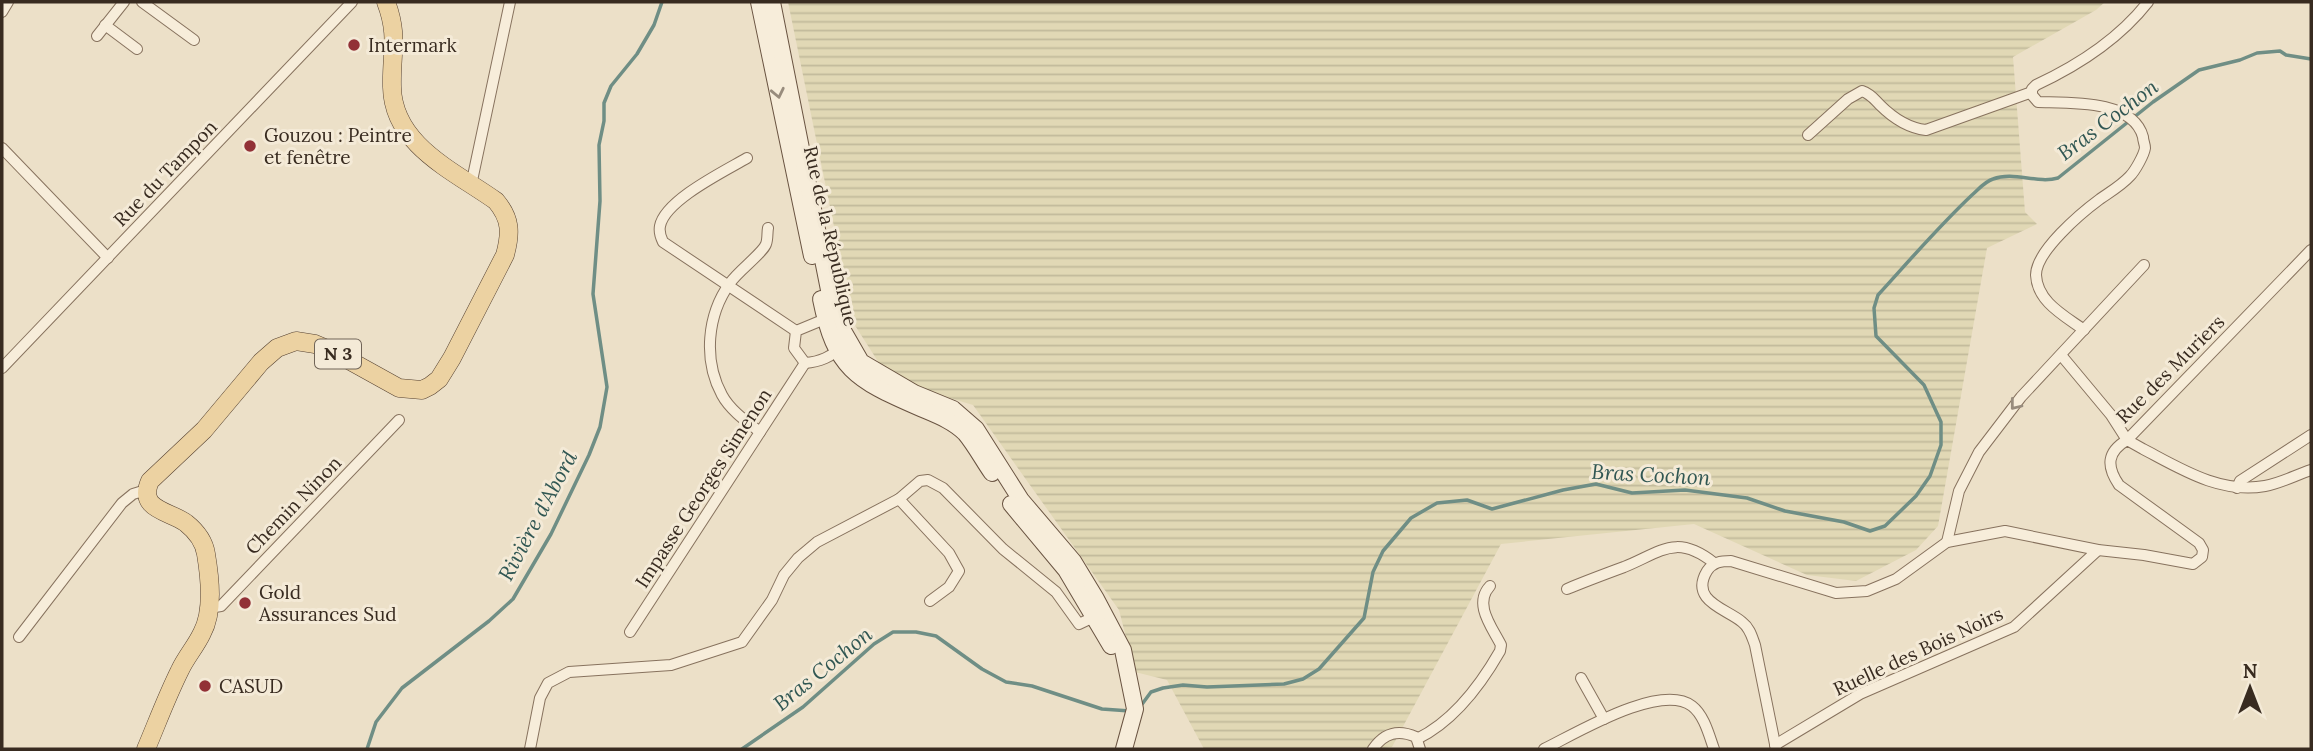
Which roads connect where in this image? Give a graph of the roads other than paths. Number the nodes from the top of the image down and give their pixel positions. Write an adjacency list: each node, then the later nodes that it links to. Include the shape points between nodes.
1 (8, 2): 10 (street)
2 (124, 2): 11 (street)
3 (142, 2): 13 (street)
4 (352, 2): 22 (street, Rue du Tampon)
5 (386, 2): 19 (main road, N 3, via 394,24 391,87 399,122 410,139)
6 (510, 2): 19 (street)
7 (760, 2): 25 (street, Rue de la République, one-way to 25)
8 (772, 2): 25 (street, Rue de la République, via 832,305)
9 (2148, 2): 15 (street, via 2090,56 2036,85)
10 (2, 12)
11 (105, 25): 12 (street); 14 (street)
12 (97, 36)
13 (194, 40)
14 (137, 49)
15 (2032, 92): 16 (street, via 1926,130 1903,123 1862,91); 26 (street, via 2038,102 2104,106 2130,118 2141,131 2145,148 2131,176 2068,227 2041,256 2036,274 2041,292 2053,308)
16 (1808, 135)
17 (2, 148): 22 (street)
18 (747, 158): 24 (street, via 688,191 660,225 663,242)
19 (470, 182): 38 (main road, N 3, via 503,210 510,237 505,255 439,379 422,390 399,388 315,344 296,341 277,348)
20 (768, 228): 24 (street, via 763,249)
21 (2311, 250): 35 (street, Rue des Muriers)
22 (107, 258): 31 (street, Rue du Tampon)
23 (2144, 265): 26 (street)
24 (728, 284): 27 (street); 33 (street, via 711,326 710,360 722,396)
25 (831, 320): 27 (street); 28 (street, Rue de la République)
26 (2084, 330): 29 (street)
27 (796, 331): 30 (street, via 794,348)
28 (841, 345): 30 (street, via 816,362); 47 (street, Rue de la République, via 846,366 870,384 944,418 964,433 1012,505)
29 (2061, 355): 35 (street, Rue des Muriers); 40 (street, one-way to 40, via 1979,452 1959,491)
30 (805, 363): 33 (street, Impasse Georges Simenon)
31 (2, 368)
32 (399, 420): 46 (street, Chemin Ninon, via 221,606)
33 (760, 432): 48 (street, Impasse Georges Simenon)
34 (2311, 435): 37 (street, via 2240,481)
35 (2127, 440): 37 (street, via 2189,473); 41 (street, via 2117,446 2110,464 2112,475 2119,485 2199,543 2203,554 2189,564)
36 (2311, 470): 37 (street, via 2266,486)
37 (2237, 488)
38 (146, 490): 46 (main road, via 149,502 184,522 202,542); 49 (street, via 122,503)
39 (899, 499): 45 (street, via 949,553 959,571 949,587); 47 (street, via 920,481 936,483 1003,549 1056,592 1079,624); 56 (street, via 817,542 798,558 742,642 671,665 569,672 548,683 540,698)
40 (1947, 542): 41 (street, via 2005,530); 42 (street, via 1896,579 1867,591 1836,593 1731,561)
41 (2098, 550): 55 (street, Ruelle des Bois Noirs, via 2014,627 1860,694)
42 (1714, 564): 44 (street, via 1696,551 1663,548); 55 (street, via 1704,580 1707,596 1750,632)
43 (1490, 586): 53 (street, via 1483,605 1500,651 1473,691)
44 (1567, 589)
45 (930, 601)
46 (209, 608): 54 (main road, via 204,631 181,669)
47 (1098, 615): 52 (street, Rue de la République, via 1133,694)
48 (630, 632)
49 (19, 637)
50 (1581, 678): 51 (street)
51 (1604, 719): 60 (street); 61 (street, via 1675,699 1701,715)
52 (1131, 727): 57 (street); 58 (street, Rue de la République)
53 (1419, 744): 59 (street, via 1414,735 1392,733)
54 (152, 746)
55 (1776, 747)
56 (530, 749)
57 (1114, 749)
58 (1124, 749)
59 (1373, 749)
60 (1544, 749)
61 (1714, 749)

